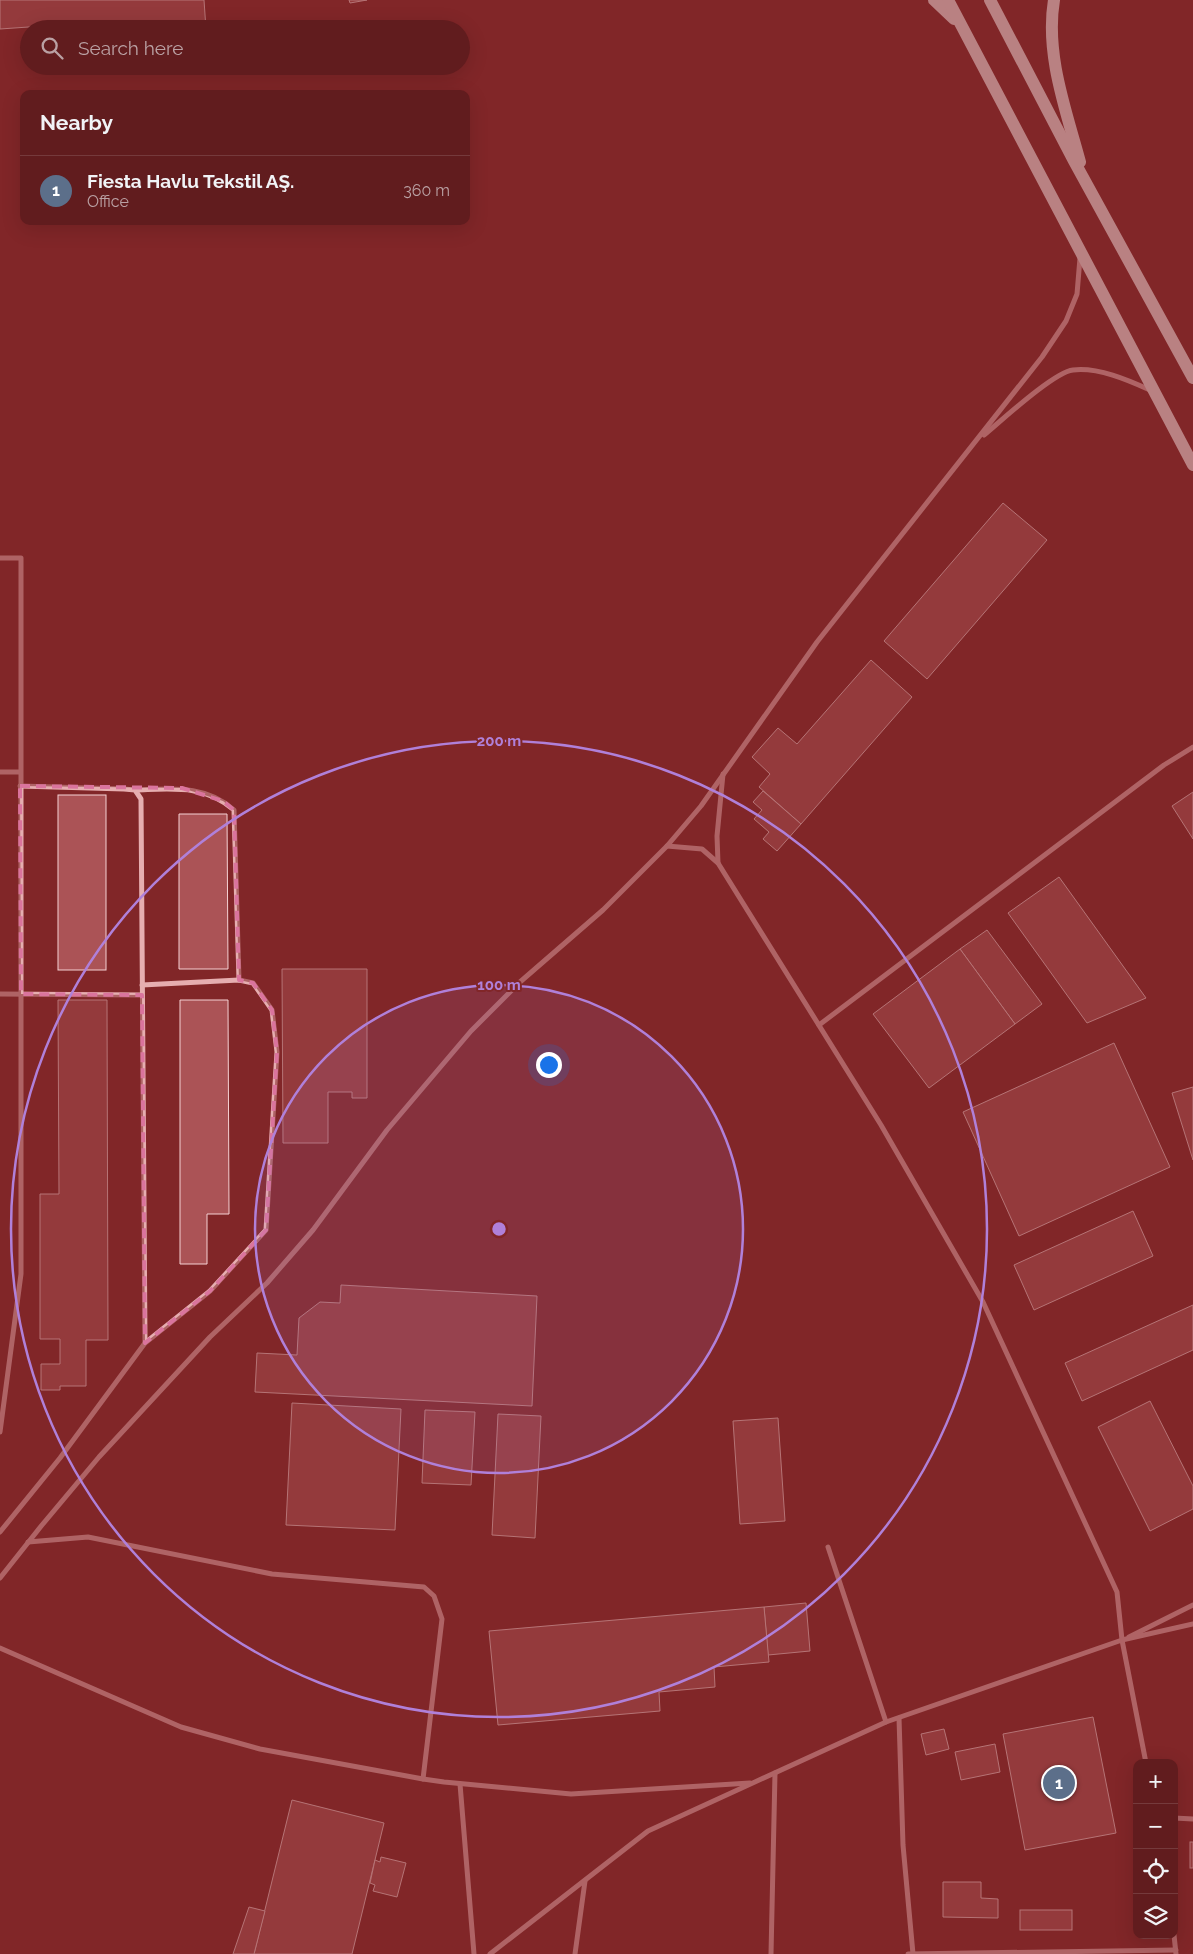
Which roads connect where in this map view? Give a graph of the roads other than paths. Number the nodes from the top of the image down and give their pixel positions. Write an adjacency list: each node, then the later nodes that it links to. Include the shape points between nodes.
1 (934, 0): 5 (main road)
2 (948, 0): 5 (main road)
3 (990, 0): 6 (main road)
4 (1054, 0): 6 (main road, via 1052,51)
5 (963, 28): 7 (main road)
6 (1086, 184): 8 (main road)
7 (1081, 251): 9 (main road); 10 (street, via 1076,294 1066,321)
8 (1193, 378)
9 (1156, 393): 10 (street, via 1121,377 1072,370 1055,378); 11 (main road)
10 (978, 440): 16 (street, via 817,642)
11 (1193, 465)
12 (0, 558): 15 (street, via 21,558)
13 (1193, 747): 26 (street, via 1164,765)
14 (0, 772): 15 (street)
15 (20, 772): 17 (street)
16 (723, 774): 19 (street); 20 (street, via 717,836)
17 (20, 786): 18 (street); 24 (street)
18 (135, 790): 21 (street, via 182,788 223,801 234,810); 22 (street, via 141,799)
19 (667, 846): 20 (street, via 702,849); 30 (street, via 603,910 520,982 471,1031 387,1130 314,1230 268,1283 210,1337 106,1450)
20 (718, 863): 26 (street)
21 (239, 980): 22 (street); 27 (street, via 253,983 272,1010 278,1052 266,1230 210,1291)
22 (142, 985): 25 (street)
23 (0, 994): 24 (street)
24 (21, 994): 25 (street); 28 (street, via 21,1274)
25 (142, 995): 27 (street)
26 (819, 1025): 35 (street, via 983,1302 1117,1592)
27 (145, 1343): 29 (street, via 60,1458)
28 (0, 1432)
29 (0, 1532)
30 (28, 1542): 32 (street); 41 (street, via 88,1537 272,1574 424,1587 434,1596 442,1619)
31 (828, 1547): 38 (street)
32 (0, 1578)
33 (1193, 1606): 35 (street)
34 (1193, 1624): 35 (street)
35 (1122, 1640): 37 (street); 39 (street)
36 (0, 1648): 41 (street, via 181,1726 260,1749)
37 (899, 1718): 38 (street); 54 (street, via 902,1845)
38 (886, 1722): 40 (street)
39 (1145, 1759)
40 (775, 1773): 42 (street); 52 (street)
41 (423, 1779): 43 (street)
42 (753, 1783): 43 (street, via 571,1794); 46 (street, via 648,1831)
43 (460, 1784): 49 (street)
44 (1178, 1818): 45 (street)
45 (1193, 1820)
46 (585, 1881): 50 (street); 51 (street)
47 (1174, 1939): 48 (street)
48 (1176, 1952): 54 (street)
49 (474, 1954)
50 (490, 1954)
51 (575, 1954)
52 (771, 1954)
53 (908, 1954): 54 (street)
54 (912, 1954)

